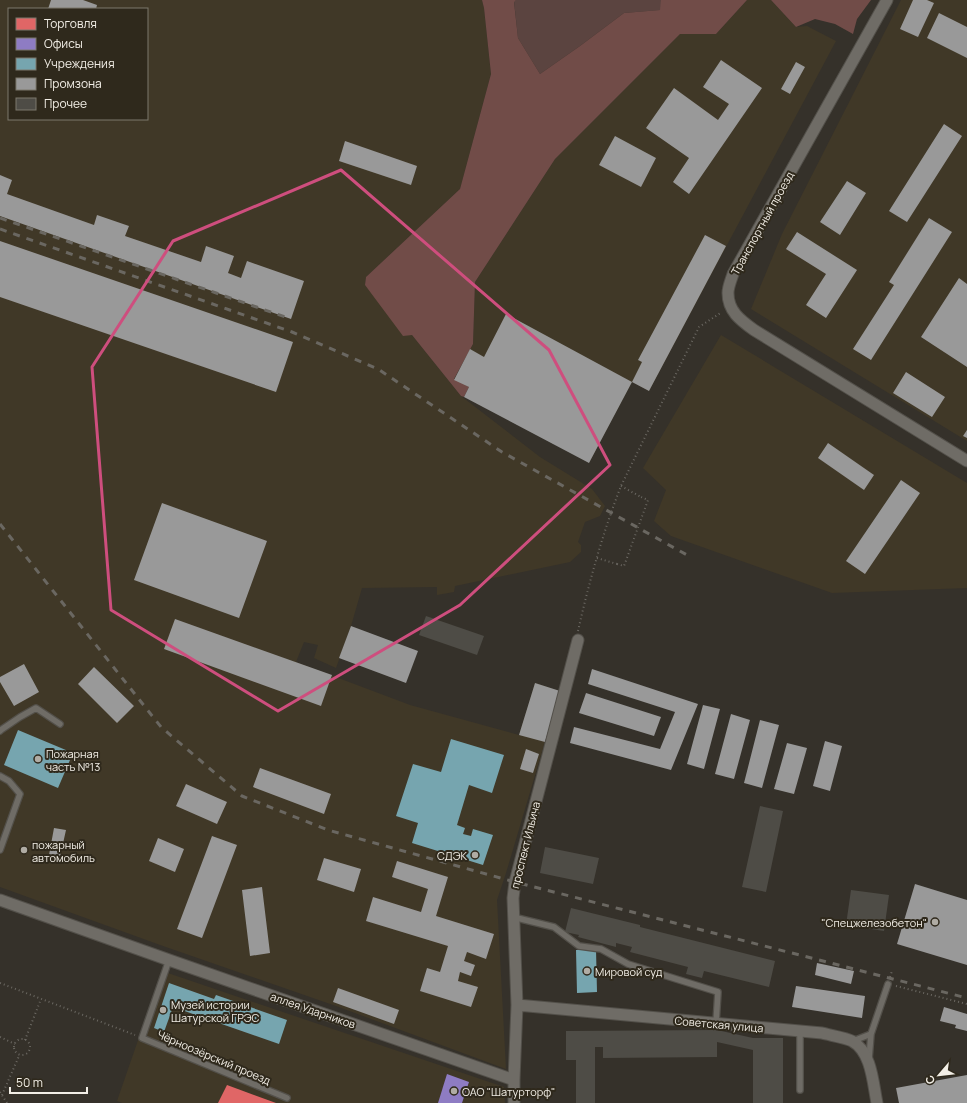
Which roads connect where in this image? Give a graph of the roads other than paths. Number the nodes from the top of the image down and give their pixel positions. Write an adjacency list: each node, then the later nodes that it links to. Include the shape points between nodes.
1 (887, 0): 2 (street, Транспортный проезд, via 733,274 728,292 730,306 739,319 754,330)
2 (967, 461)
3 (578, 640): 9 (street, проспект Ильича, via 515,882)
4 (60, 724): 5 (lane, via 36,708)
5 (0, 731)
6 (0, 776): 7 (lane, via 9,781 20,794)
7 (0, 850)
8 (0, 900): 10 (street, аллея Ударников)
9 (514, 917): 12 (street, проспект Ильича); 13 (lane, via 554,927 579,946 601,948 628,964 718,992)
10 (169, 960): 18 (street, аллея Ударников); 20 (lane, Чёрноозёрский проезд, via 142,1038)
11 (888, 984): 15 (lane)
12 (517, 1006): 13 (street, Советская улица); 18 (street, проспект Ильича)
13 (716, 1024): 14 (street, Советская улица)
14 (800, 1031): 16 (street, Советская улица, via 822,1033); 19 (lane)
15 (871, 1034): 16 (lane); 17 (lane)
16 (852, 1041): 17 (street)
17 (869, 1063): 22 (street)
18 (514, 1080): 21 (street, проспект Ильича)
19 (800, 1090)
20 (287, 1098)
21 (514, 1103)
22 (877, 1103)

